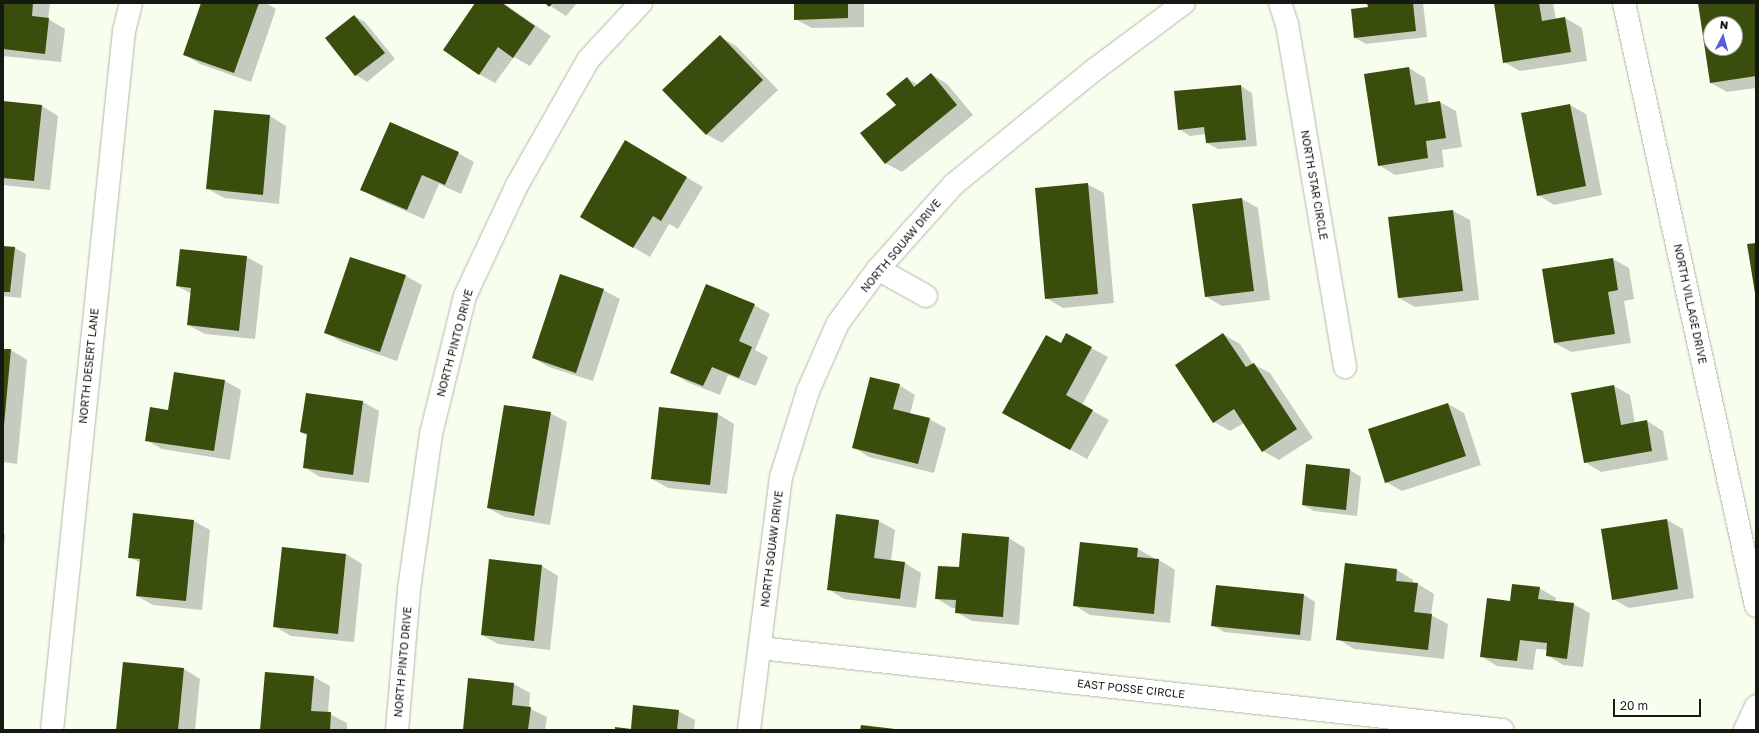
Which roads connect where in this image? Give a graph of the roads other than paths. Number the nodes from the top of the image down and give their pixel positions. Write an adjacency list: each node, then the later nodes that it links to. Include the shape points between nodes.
1 (131, 3): 12 (street, NORTH DESERT LANE, via 123,38)
2 (641, 3): 13 (street, NORTH PINTO DRIVE, via 588,60 516,187 465,296 431,434 409,589)
3 (1184, 3): 6 (street, NORTH SQUAW DRIVE, via 1094,70 954,184)
4 (1280, 3): 8 (street, NORTH STAR CIRCLE, via 1287,24)
5 (1624, 3): 9 (street, NORTH VILLAGE DRIVE)
6 (878, 269): 7 (street); 10 (street, NORTH SQUAW DRIVE, via 838,324 808,390 785,463)
7 (926, 296)
8 (1345, 367)
9 (1756, 606)
10 (760, 648): 14 (street, NORTH SQUAW DRIVE); 15 (street, EAST POSSE CIRCLE)
11 (1756, 706): 16 (street)
12 (52, 730)
13 (397, 730)
14 (748, 730)
15 (1502, 730)
16 (1745, 730)

